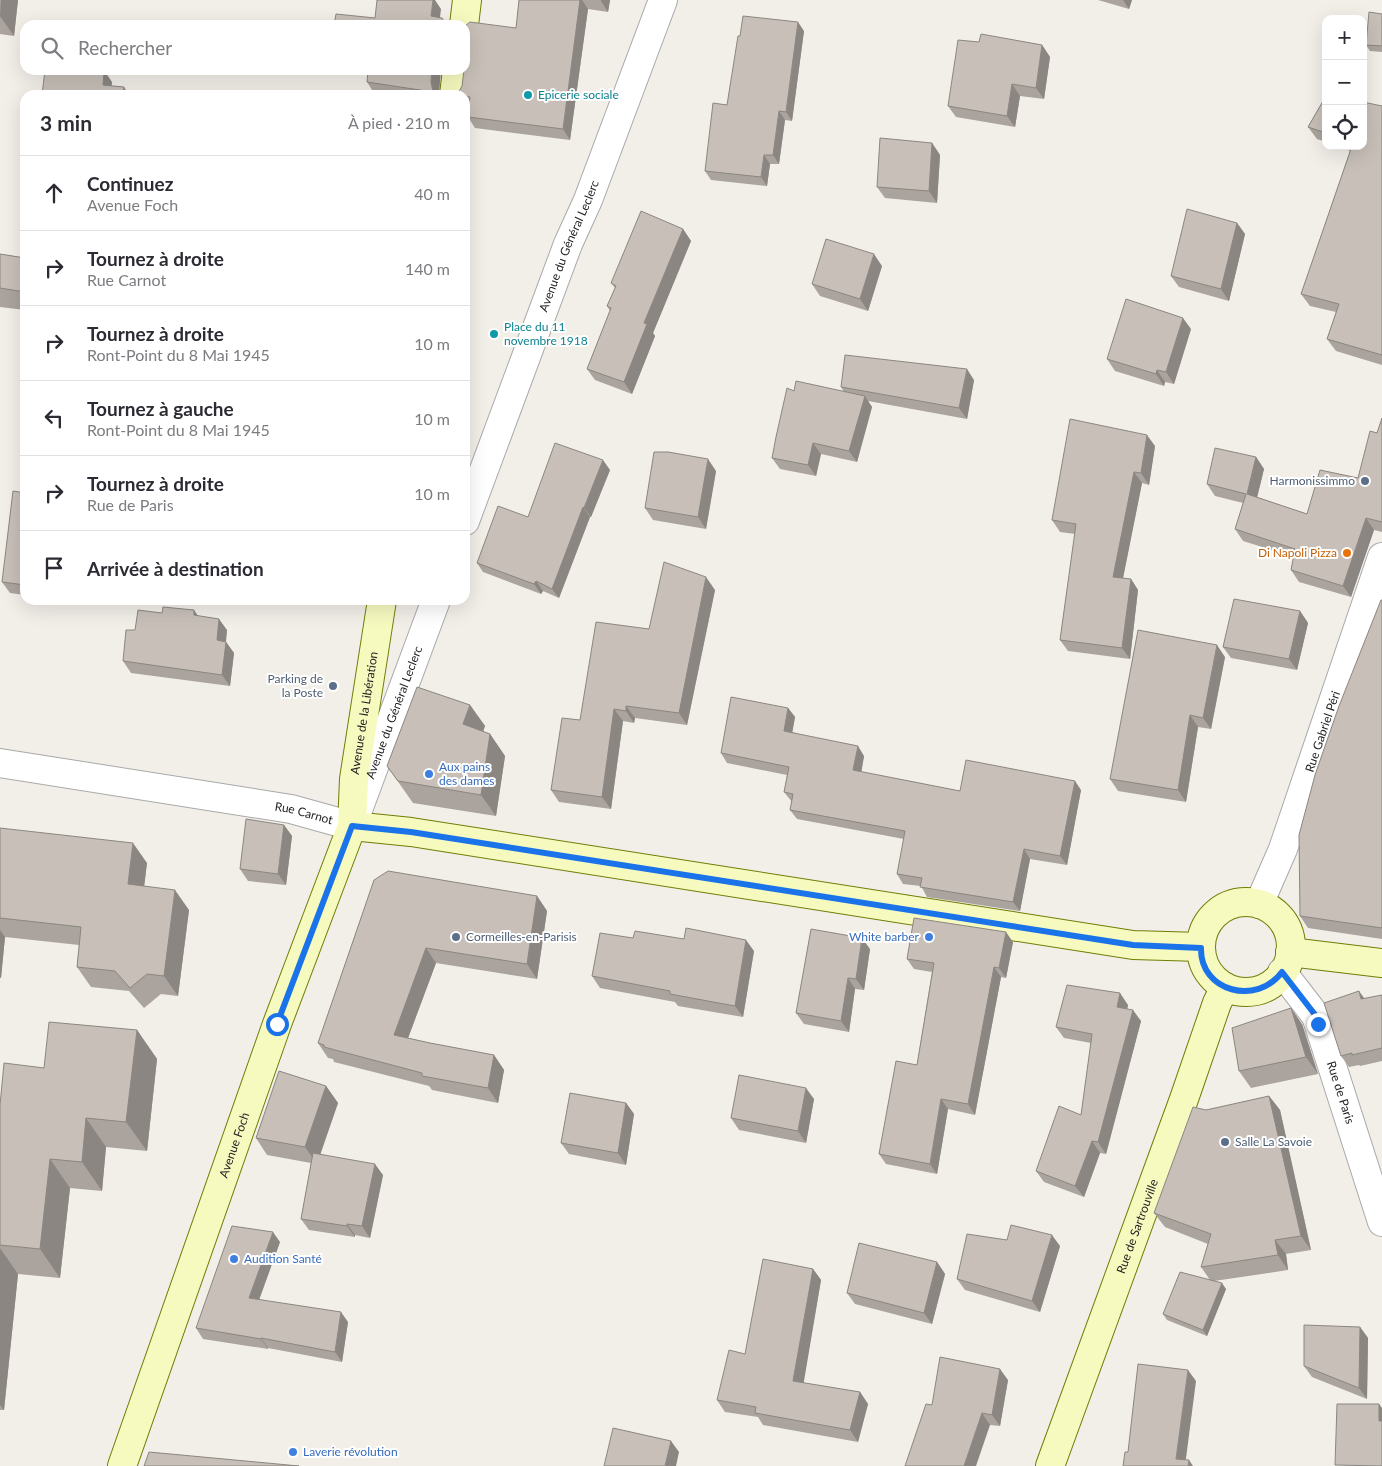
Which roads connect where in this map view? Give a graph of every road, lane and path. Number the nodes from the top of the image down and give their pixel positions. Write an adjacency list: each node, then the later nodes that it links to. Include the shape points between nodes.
1 (468, 0): 3 (street)
2 (663, 0): 6 (street, Avenue du Général Leclerc)
3 (465, 20)
4 (456, 75): 5 (street)
5 (455, 90)
6 (470, 508)
7 (1382, 557): 12 (street, Rue Gabriel Péri, via 1282,849)
8 (381, 605): 11 (street, Avenue de la Libération, via 355,765)
9 (434, 605): 11 (street, Avenue du Général Leclerc)
10 (0, 763): 11 (street, Rue Carnot, via 291,809)
11 (352, 826): 13 (street, Rue Carnot, via 411,832 1133,945); 18 (street, Avenue Foch, via 277,1024)
12 (1259, 904): 13 (street, via 1238,903 1218,912 1205,929); 14 (street, via 1275,914 1286,928 1290,940)
13 (1201, 948): 16 (street, via 1208,971)
14 (1286, 962): 15 (street); 16 (street, via 1278,978 1267,987 1239,992); 17 (street, Rue de Paris, via 1316,1016)
15 (1382, 964)
16 (1225, 987): 19 (street, Rue de Sartrouville)
17 (1382, 1222)
18 (122, 1466)
19 (1050, 1466)

